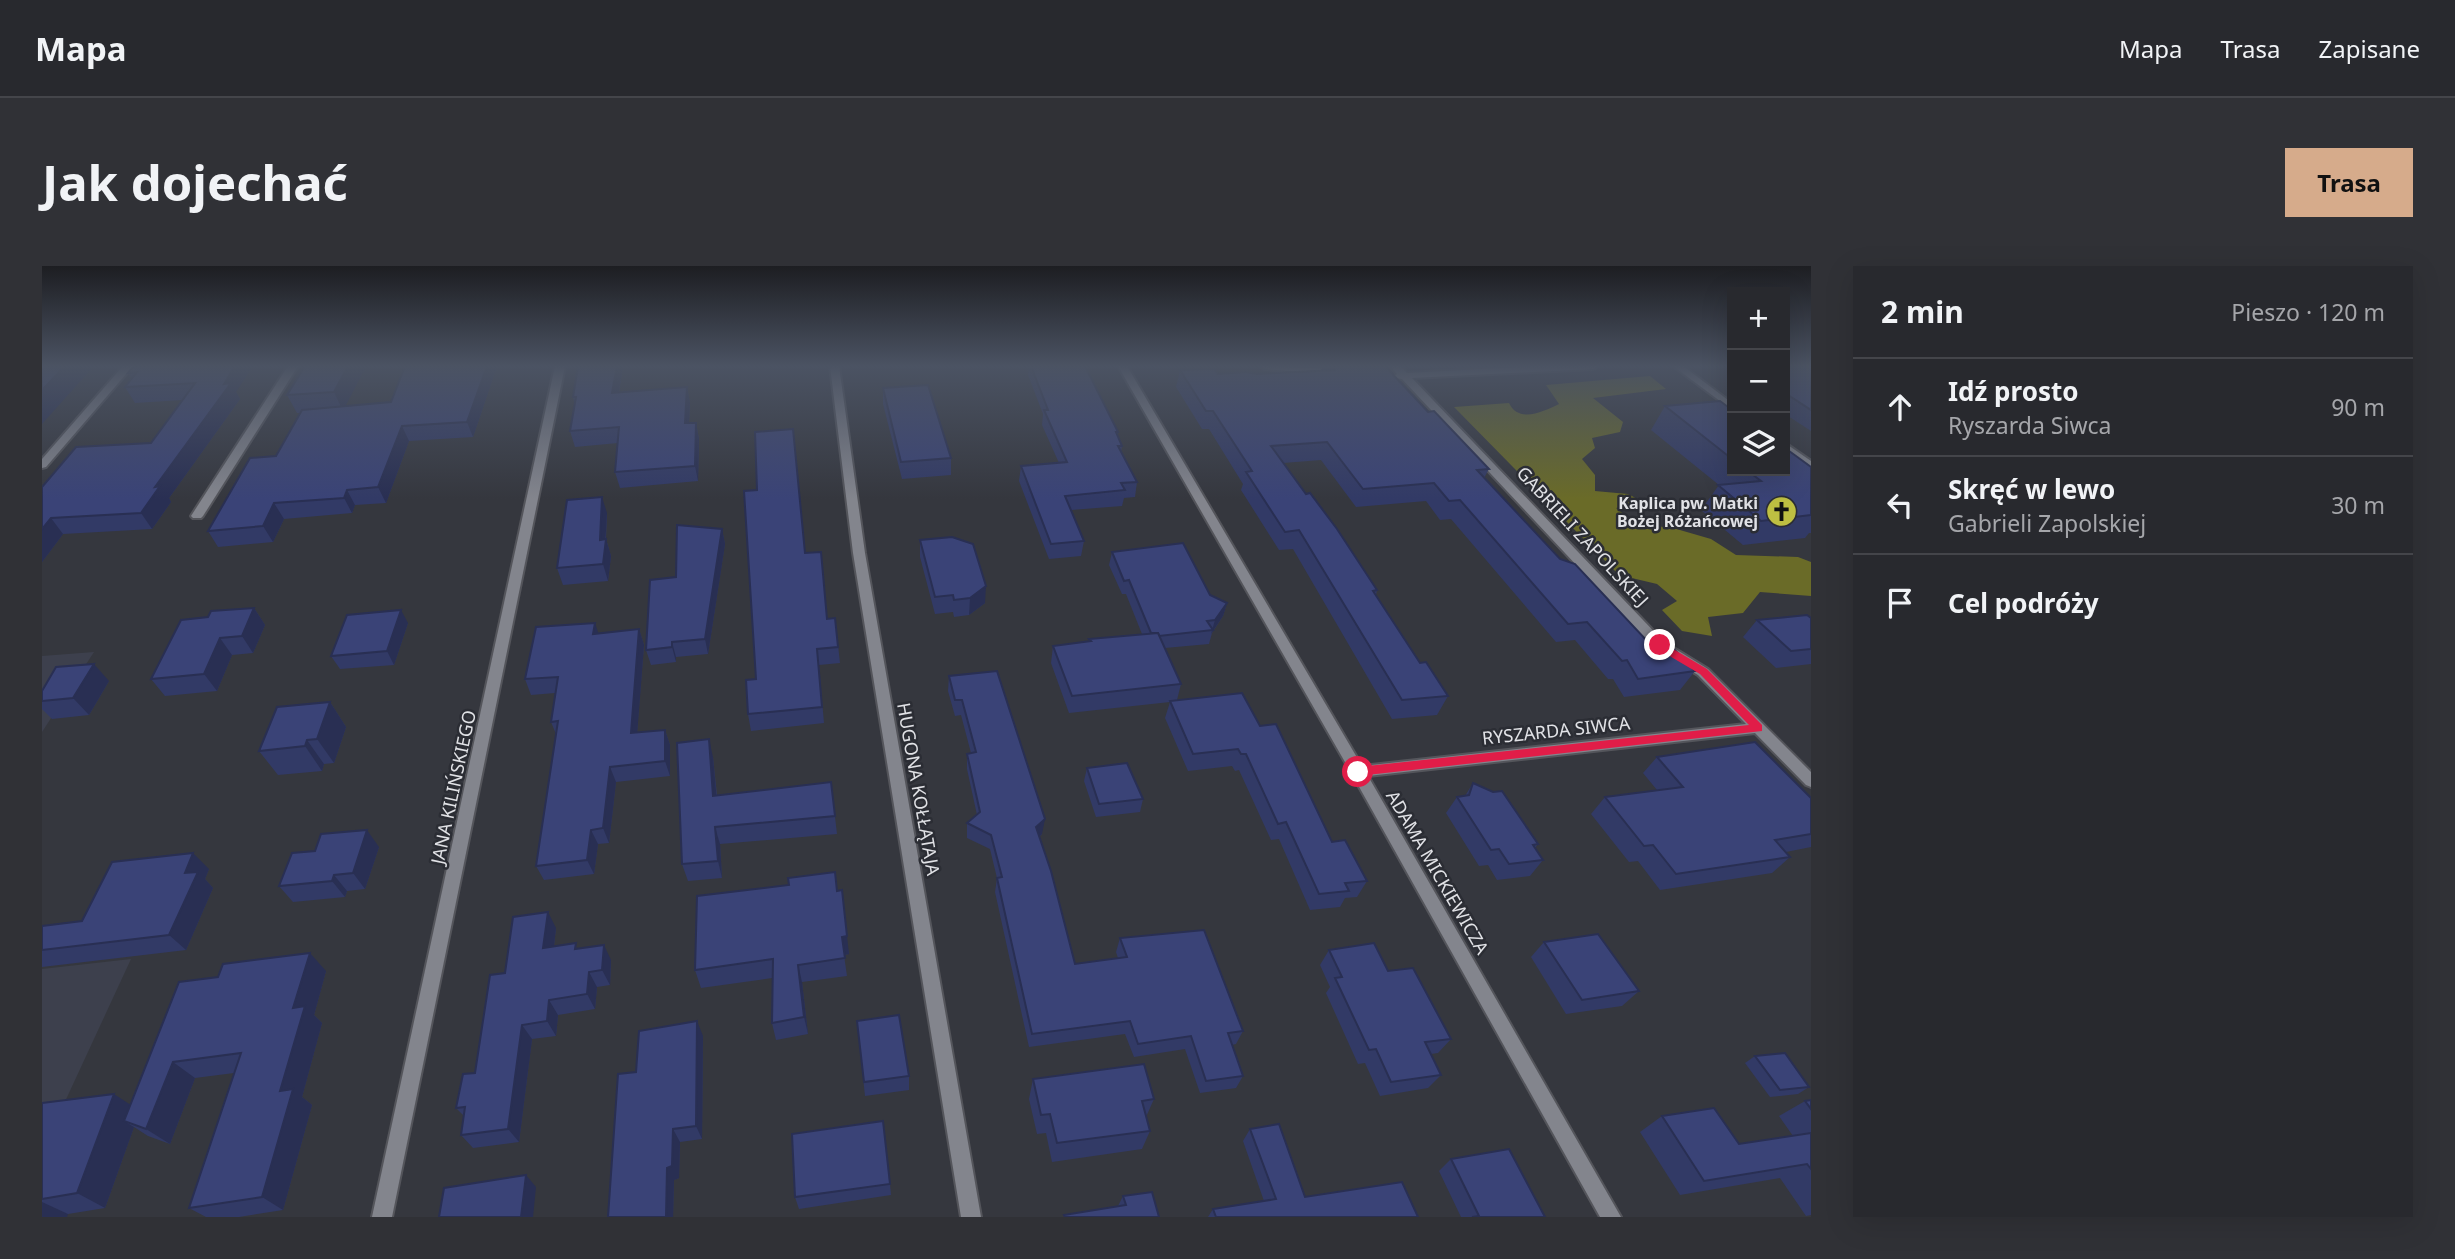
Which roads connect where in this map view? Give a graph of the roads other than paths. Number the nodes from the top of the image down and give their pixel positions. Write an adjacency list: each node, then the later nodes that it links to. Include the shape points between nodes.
1 (89, 410): 8 (street)
2 (265, 410): 10 (street)
3 (551, 410): 14 (street, JANA KILIŃSKIEGO)
4 (840, 410): 15 (street, HUGONA KOŁŁĄTAJA, via 859,552)
5 (1148, 410): 12 (street, ADAMA MICKIEWICZA)
6 (1437, 410): 11 (street, GABRIELI ZAPOLSKIEJ, via 1660,645 1703,672)
7 (1790, 450): 9 (street)
8 (42, 464)
9 (1811, 466)
10 (197, 516)
11 (1758, 728): 12 (street, RYSZARDA SIWCA); 13 (street, GABRIELI ZAPOLSKIEJ)
12 (1358, 772): 16 (street, ADAMA MICKIEWICZA)
13 (1811, 781)
14 (382, 1217)
15 (971, 1217)
16 (1611, 1217)

